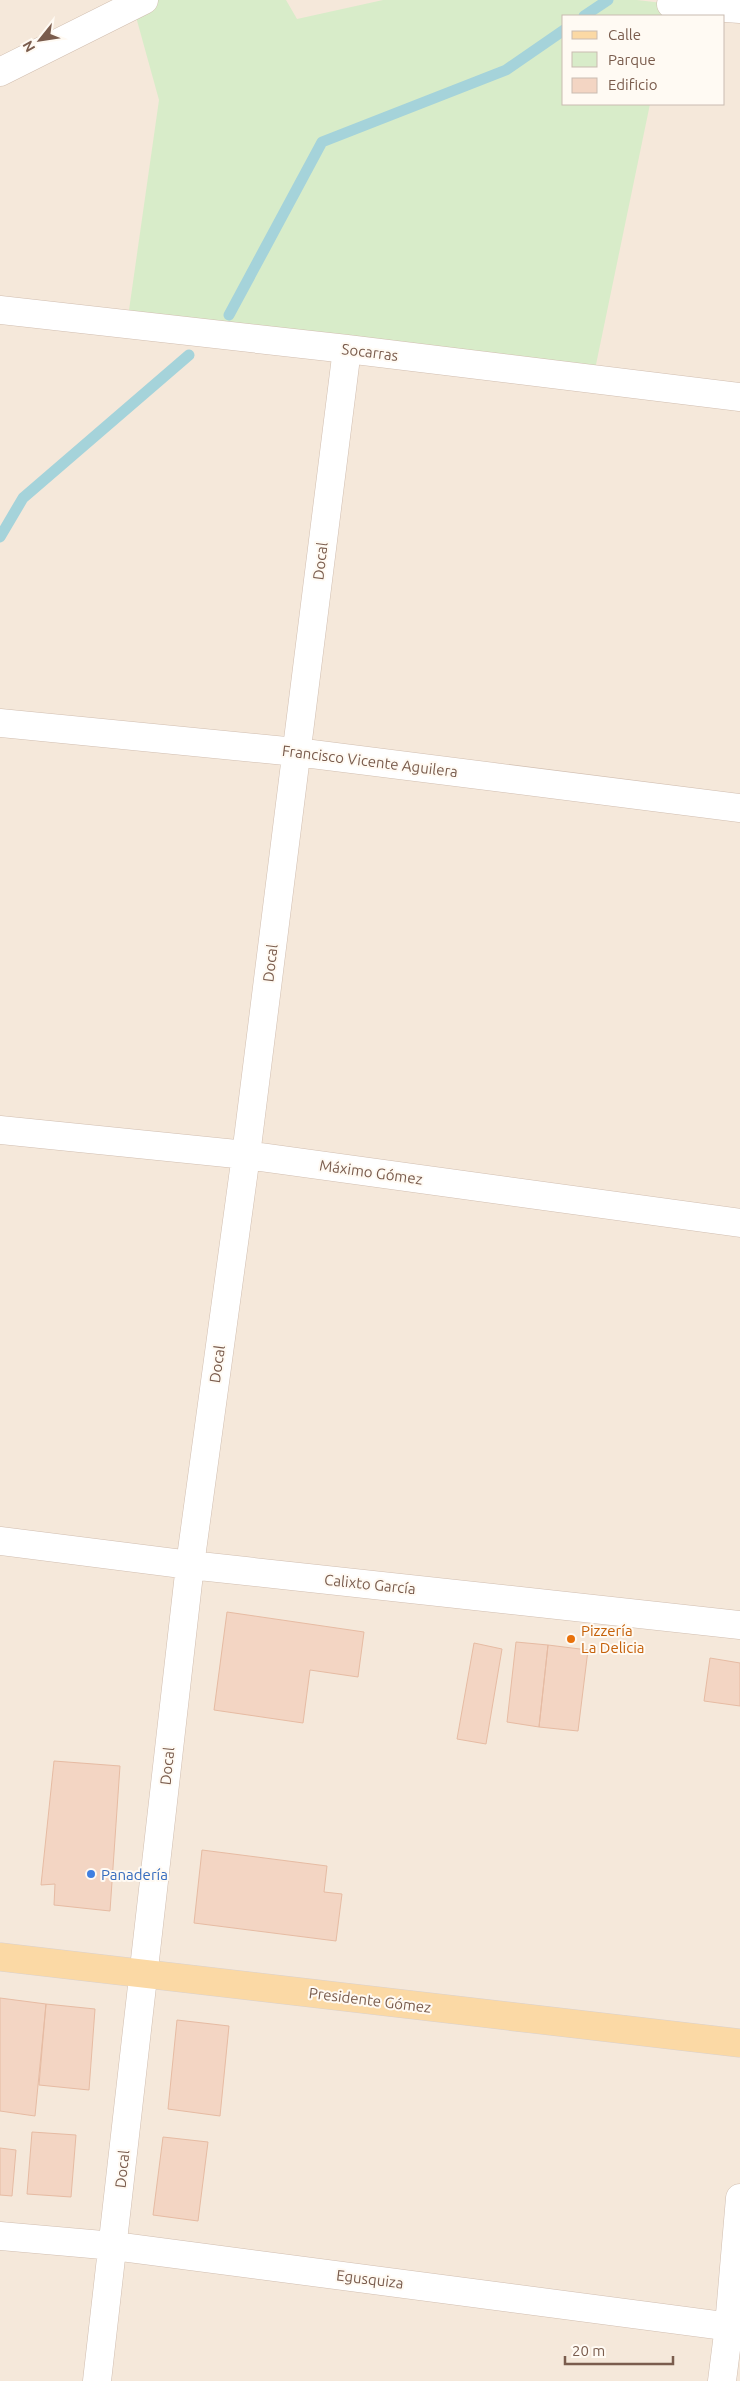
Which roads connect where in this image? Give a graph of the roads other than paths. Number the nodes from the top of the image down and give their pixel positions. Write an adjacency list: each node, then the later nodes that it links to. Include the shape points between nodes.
1 (144, 0): 4 (street)
2 (671, 4): 3 (street)
3 (740, 9)
4 (0, 72)
5 (0, 310): 6 (street, Socarras)
6 (347, 349): 7 (street, Socarras); 9 (street, Docal)
7 (740, 397)
8 (0, 723): 9 (street, Francisco Vicente Aguilera)
9 (296, 752): 10 (street, Francisco Vicente Aguilera); 12 (street, Docal)
10 (740, 808)
11 (0, 1130): 12 (street, Máximo Gómez)
12 (246, 1155): 13 (street, Máximo Gómez); 15 (street, Docal)
13 (740, 1224)
14 (0, 1541): 15 (street, Calixto García)
15 (190, 1564): 16 (street, Calixto García); 18 (street, Docal)
16 (740, 1625)
17 (0, 1957): 18 (main road, Presidente Gómez)
18 (144, 1974): 19 (main road, Presidente Gómez); 22 (street, Docal)
19 (740, 2043)
20 (740, 2198): 23 (street)
21 (0, 2236): 22 (street, Egusquiza)
22 (114, 2246): 23 (street, Egusquiza); 24 (street, Docal)
23 (735, 2327): 25 (street)
24 (97, 2381)
25 (722, 2381)

